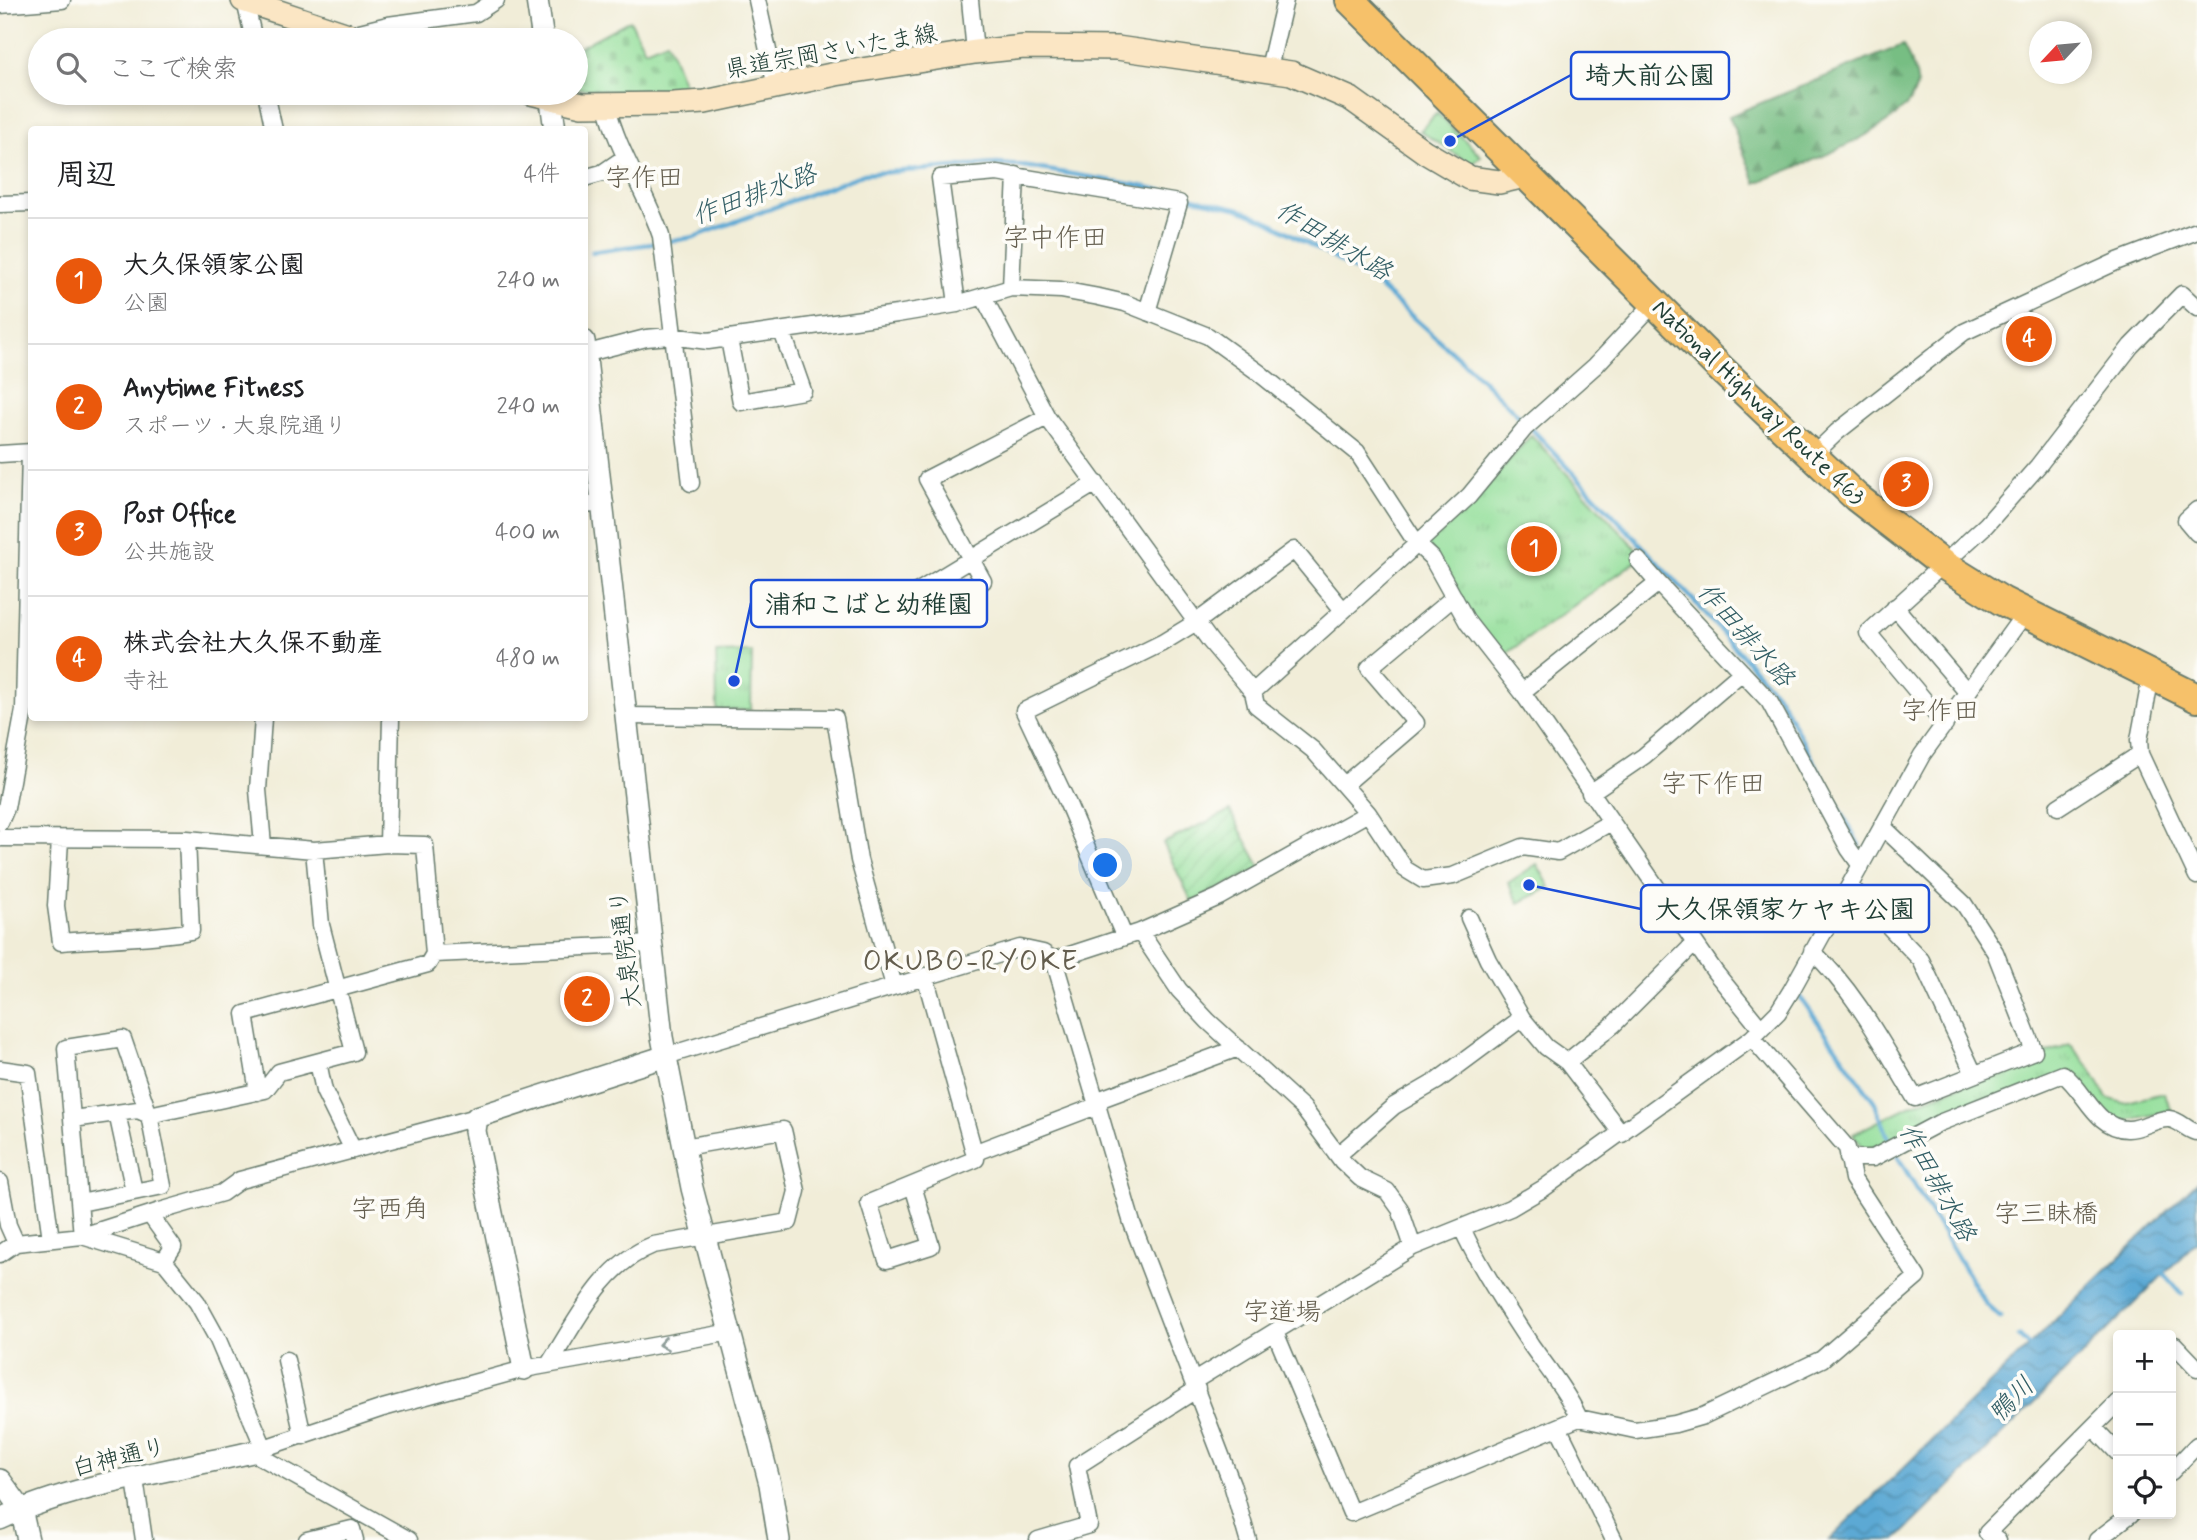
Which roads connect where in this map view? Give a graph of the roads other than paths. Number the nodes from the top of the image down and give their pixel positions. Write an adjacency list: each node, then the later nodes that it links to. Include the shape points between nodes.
1 (62, 0): 9 (street)
2 (244, 0): 10 (main road); 11 (street)
3 (496, 0): 13 (street, via 476,13)
4 (537, 0): 14 (street)
5 (757, 0): 17 (street)
6 (970, 0): 15 (street)
7 (1285, 0): 16 (street)
8 (1350, 0): 26 (highway, National Highway Route 463)
9 (0, 5)
10 (290, 8): 12 (main road)
11 (251, 28)
12 (333, 28)
13 (380, 28)
14 (541, 28)
15 (975, 52): 16 (main road, 県道宗岡さいたま線, via 1024,47 1117,48); 17 (main road, 県道宗岡さいたま線)
16 (1269, 68): 26 (main road, 県道宗岡さいたま線, via 1313,80 1351,99 1469,178 1499,182)
17 (776, 87): 21 (main road, 県道宗岡さいたま線, via 705,102)
18 (269, 105): 22 (street)
19 (547, 105): 23 (street)
20 (579, 105): 21 (main road, 県道宗岡さいたま線)
21 (607, 106): 24 (street)
22 (273, 126)
23 (554, 126)
24 (624, 158): 27 (street); 38 (street, via 648,202 662,243)
25 (1016, 175): 31 (street); 34 (street, via 940,178); 36 (street, via 1179,203)
26 (1529, 175): 33 (highway, National Highway Route 463)
27 (588, 177)
28 (28, 203): 29 (street)
29 (0, 204)
30 (2197, 231): 45 (street, via 2118,261 1964,332)
31 (1011, 288): 32 (street); 36 (street, via 1086,294)
32 (982, 296): 34 (street); 42 (street)
33 (1655, 302): 45 (highway, National Highway Route 463); 51 (street, via 1595,366 1528,425 1469,496)
34 (957, 304): 37 (street)
35 (2197, 308): 54 (street, via 2182,293 2132,346 2038,466)
36 (1147, 312): 51 (street, via 1208,336 1339,436 1357,452)
37 (782, 331): 39 (street); 39 (street, via 803,391 741,402)
38 (670, 336): 39 (street, via 708,341); 40 (street); 46 (street)
39 (729, 338)
40 (588, 348)
41 (588, 396): 48 (street, 大泉院通り)
42 (1047, 417): 47 (street); 52 (street, via 928,479)
43 (28, 452): 44 (street)
44 (0, 454)
45 (1812, 456): 54 (highway, National Highway Route 463, via 1856,497)
46 (691, 483)
47 (1096, 483): 52 (street); 62 (street)
48 (595, 504): 70 (street, 大泉院通り)
49 (2197, 510): 50 (street, via 2186,520)
50 (2197, 533)
51 (1418, 544): 57 (street, via 1432,558); 60 (street)
52 (971, 559): 55 (street); 58 (street)
53 (1638, 560): 56 (street)
54 (1944, 565): 59 (street); 61 (highway, National Highway Route 463)
55 (983, 581)
56 (1658, 583): 63 (street); 66 (street)
57 (1454, 597): 66 (street, via 1468,623); 76 (street, via 1369,668 1416,723)
58 (902, 601)
59 (1895, 607): 67 (street); 73 (street, via 1868,632)
60 (1342, 609): 62 (street, via 1294,550); 65 (street)
61 (2025, 613): 64 (highway, National Highway Route 463); 67 (street)
62 (1198, 621): 65 (street); 93 (street, via 1024,711)
63 (1742, 672): 77 (street, via 1644,756); 89 (street, via 1769,701)
64 (2151, 676): 68 (highway, National Highway Route 463); 74 (street)
65 (1253, 692): 76 (street, via 1256,705 1313,750)
66 (1522, 692): 77 (street)
67 (1968, 693): 73 (street)
68 (2197, 698)
69 (28, 710): 75 (street)
70 (626, 716): 95 (street, 大泉院通り); 100 (street, via 835,718 859,860)
71 (263, 721): 87 (street, via 258,790)
72 (391, 721): 86 (street)
73 (1945, 725): 82 (street)
74 (2140, 754): 78 (street); 90 (street)
75 (6, 775): 80 (street, via 6,808)
76 (1344, 785): 79 (street)
77 (1590, 793): 81 (street)
78 (2058, 807)
79 (1368, 813): 81 (street, via 1405,869 1423,880 1453,876 1523,847 1558,852); 93 (street, via 1219,897)
80 (0, 822)
81 (1611, 822): 94 (street)
82 (1882, 825): 89 (street); 109 (street, via 1964,904 1995,952 2034,1051)
83 (0, 838): 85 (street)
84 (187, 839): 85 (street); 85 (street, via 191,931 151,939 132,936 61,942 56,906); 87 (street)
85 (60, 840)
86 (388, 844): 88 (street); 97 (street, via 425,845)
87 (262, 845): 88 (street)
88 (314, 850): 101 (street, via 321,925)
89 (1861, 866): 91 (street)
90 (2197, 876)
91 (1850, 886): 96 (street); 109 (street, via 1921,960)
92 (1469, 918): 102 (street)
93 (1132, 934): 98 (street); 104 (street, via 1179,990)
94 (1695, 943): 103 (street); 107 (street, via 1613,1025)
95 (651, 944): 97 (street); 105 (street, 大泉院通り)
96 (1812, 951): 103 (street, via 1778,1012); 109 (street, via 1867,1018 1915,1098)
97 (435, 954): 101 (street, via 428,964)
98 (1054, 960): 99 (street, via 1020,948); 111 (street)
99 (925, 976): 100 (street); 120 (street)
100 (894, 986): 105 (street)
101 (336, 987): 106 (street, via 354,1052); 110 (street, via 246,1014)
102 (1522, 1018): 107 (street, via 1546,1047); 121 (street, via 1437,1081 1394,1105)
103 (1756, 1033): 117 (street); 122 (street, via 1847,1148)
104 (1238, 1048): 111 (street); 121 (street, via 1303,1108)
105 (666, 1056): 114 (street); 118 (street, 大泉院通り)
106 (318, 1062): 110 (street, via 279,1072); 119 (street, via 324,1091)
107 (1567, 1062): 117 (street)
108 (0, 1069): 131 (street, via 28,1073)
109 (1974, 1074)
110 (258, 1092): 113 (street)
111 (1099, 1103): 120 (street); 143 (street, via 1132,1223)
112 (117, 1113): 113 (street, via 138,1110); 115 (street); 125 (street)
113 (149, 1115): 115 (street, via 123,1039 66,1048); 125 (street, via 163,1186)
114 (477, 1117): 119 (street); 141 (street, via 475,1131)
115 (73, 1119): 126 (street)
116 (2197, 1132): 122 (street, via 2168,1119 2128,1130 2115,1126 2101,1118 2076,1083 2063,1074 1939,1123 1873,1158)
117 (1622, 1134): 128 (street, via 1510,1208)
118 (684, 1147): 130 (street, 大泉院通り); 130 (street, via 783,1130 797,1191 789,1222)
119 (353, 1150): 127 (street, via 240,1180 222,1193)
120 (976, 1152): 124 (street, via 976,1159 969,1163)
121 (1338, 1155): 133 (street, via 1360,1178 1387,1191 1401,1209)
122 (1848, 1158): 145 (street, via 1853,1180 1917,1277 1822,1359 1715,1411 1635,1430)
123 (0, 1182): 132 (street)
124 (913, 1186): 124 (street, via 869,1203 887,1260 931,1246)
125 (134, 1191): 126 (street)
126 (80, 1203): 129 (street)
127 (160, 1211): 129 (street); 135 (street, via 153,1219 173,1247)
128 (1462, 1227): 133 (street); 145 (street)
129 (82, 1236): 131 (street); 135 (street)
130 (704, 1237): 136 (street, 大泉院通り); 140 (street, via 653,1245 624,1259 598,1288)
131 (51, 1239): 132 (street)
132 (16, 1243): 134 (street)
133 (1413, 1247): 137 (street)
134 (0, 1254)
135 (164, 1261): 151 (street, via 197,1302 218,1340)
136 (731, 1332): 140 (street, one-way to 140); 163 (street, 大泉院通り)
137 (1275, 1332): 143 (street); 146 (street, via 1351,1513)
138 (2176, 1346): 142 (street)
139 (286, 1360): 148 (street)
140 (550, 1364): 141 (street)
141 (524, 1368): 148 (street)
142 (2197, 1368)
143 (1195, 1385): 164 (street, via 1077,1466 1089,1525); 165 (street)
144 (2113, 1407): 147 (street)
145 (1579, 1418): 146 (street)
146 (1558, 1427): 166 (street)
147 (2093, 1427): 150 (street); 167 (street, via 1987,1533)
148 (303, 1436): 151 (street)
149 (2197, 1445): 152 (street)
150 (2113, 1448)
151 (258, 1450): 154 (street, 白神通り); 162 (street)
152 (2176, 1467)
153 (0, 1479): 155 (street)
154 (135, 1479): 155 (street, 白神通り); 159 (street)
155 (21, 1509): 156 (street, 白神通り); 158 (street)
156 (0, 1519)
157 (2124, 1519): 168 (street)
158 (28, 1540)
159 (144, 1540)
160 (307, 1540): 161 (street, via 352,1529)
161 (355, 1540)
162 (409, 1540)
163 (779, 1540)
164 (1038, 1540)
165 (1248, 1540)
166 (1614, 1540)
167 (1998, 1540)
168 (2097, 1540)

